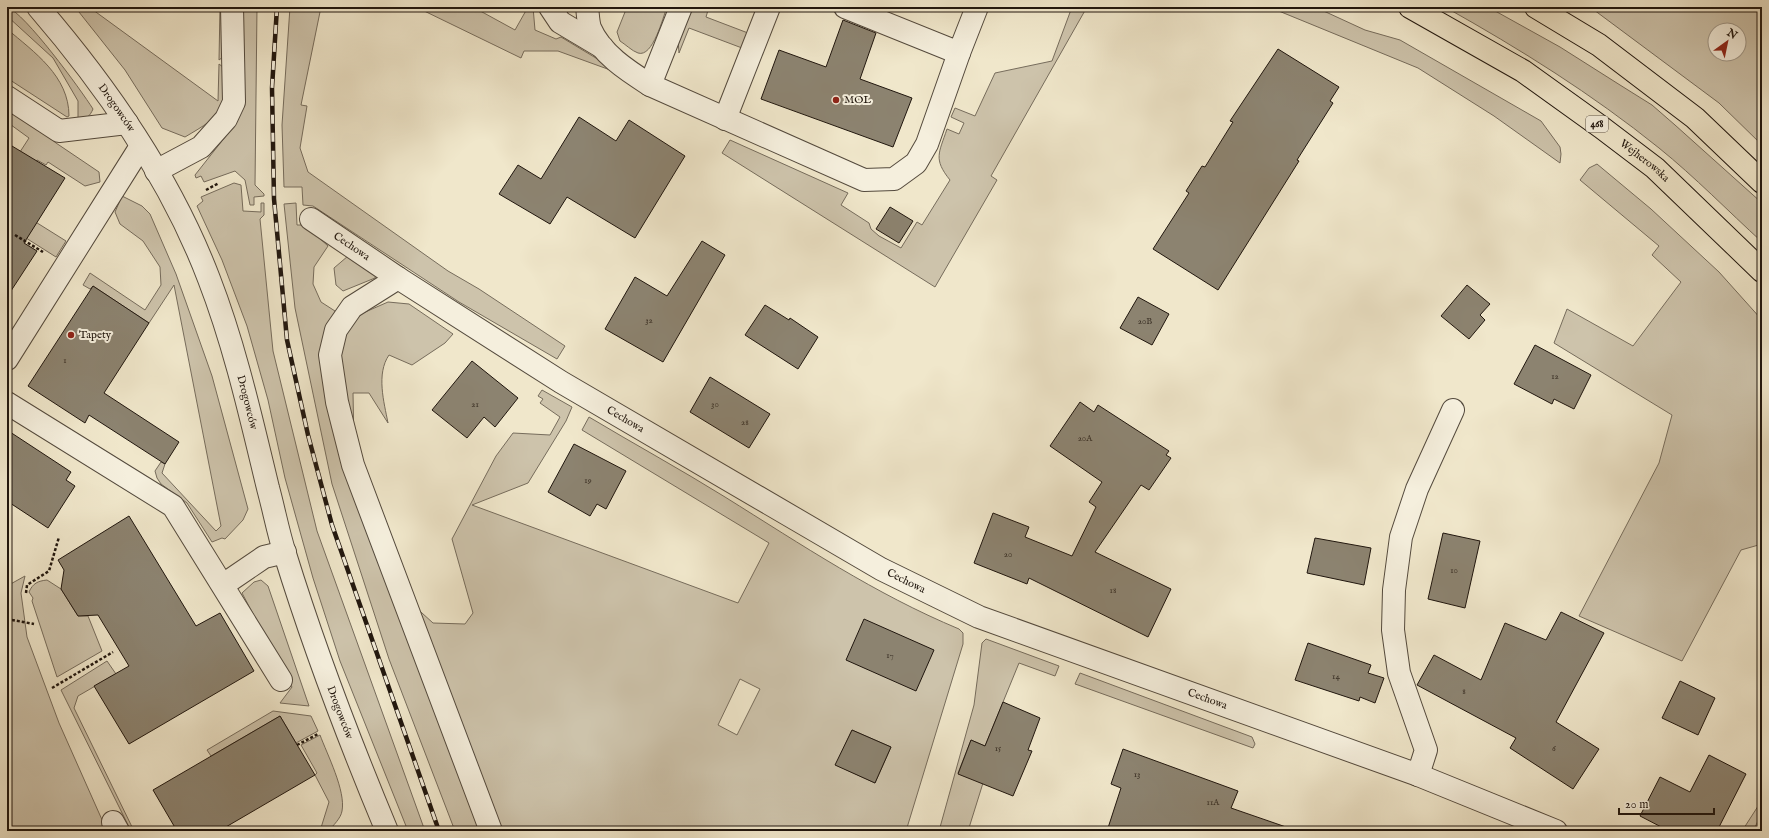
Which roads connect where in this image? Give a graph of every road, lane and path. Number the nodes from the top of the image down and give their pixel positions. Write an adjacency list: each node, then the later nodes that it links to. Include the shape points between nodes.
1 (38, 7): 16 (street, Drogowców, via 79,54)
2 (232, 7): 18 (street, via 234,102 226,119 201,146)
3 (550, 7): 11 (street, via 560,22)
4 (587, 7): 11 (street, via 590,28)
5 (681, 7): 13 (street)
6 (769, 7): 15 (street)
7 (845, 7): 12 (street)
8 (977, 7): 12 (street)
9 (1410, 7): 23 (main road, Wejherowska / 468, via 1523,71 1601,127 1655,168)
10 (1536, 7): 19 (main road, via 1599,45 1695,118)
11 (603, 48): 13 (street, via 626,70)
12 (959, 52): 15 (street, via 927,144 916,163 894,180 864,180)
13 (650, 85): 15 (street)
14 (7, 97): 16 (street, via 58,131)
15 (725, 119)
16 (127, 123): 17 (street, Drogowców)
17 (141, 146): 18 (street, Drogowców); 25 (street)
18 (156, 171): 29 (street, Drogowców, via 209,278 239,372)
19 (1762, 182)
20 (219, 183): 21 (path)
21 (206, 190)
22 (311, 219): 24 (street, Cechowa)
23 (1762, 271)
24 (398, 278): 39 (street, Cechowa, via 561,382 724,478 881,569 979,617); 41 (street, via 352,307 336,330 330,355 337,402 353,464)
25 (7, 359)
26 (7, 403): 30 (street, via 173,506)
27 (1453, 410): 39 (street, via 1417,490 1401,537 1394,590 1392,630 1399,673 1426,750)
28 (59, 537): 31 (path, via 49,571 27,585)
29 (284, 552): 30 (street, via 264,556); 40 (street, Drogowców, via 349,739)
30 (223, 585): 35 (street)
31 (26, 593)
32 (7, 619): 33 (path)
33 (34, 624)
34 (113, 652): 36 (path)
35 (281, 680)
36 (52, 688)
37 (323, 730): 38 (path)
38 (297, 745)
39 (1418, 775): 42 (street, Cechowa)
40 (387, 831)
41 (491, 831)
42 (1556, 831)

